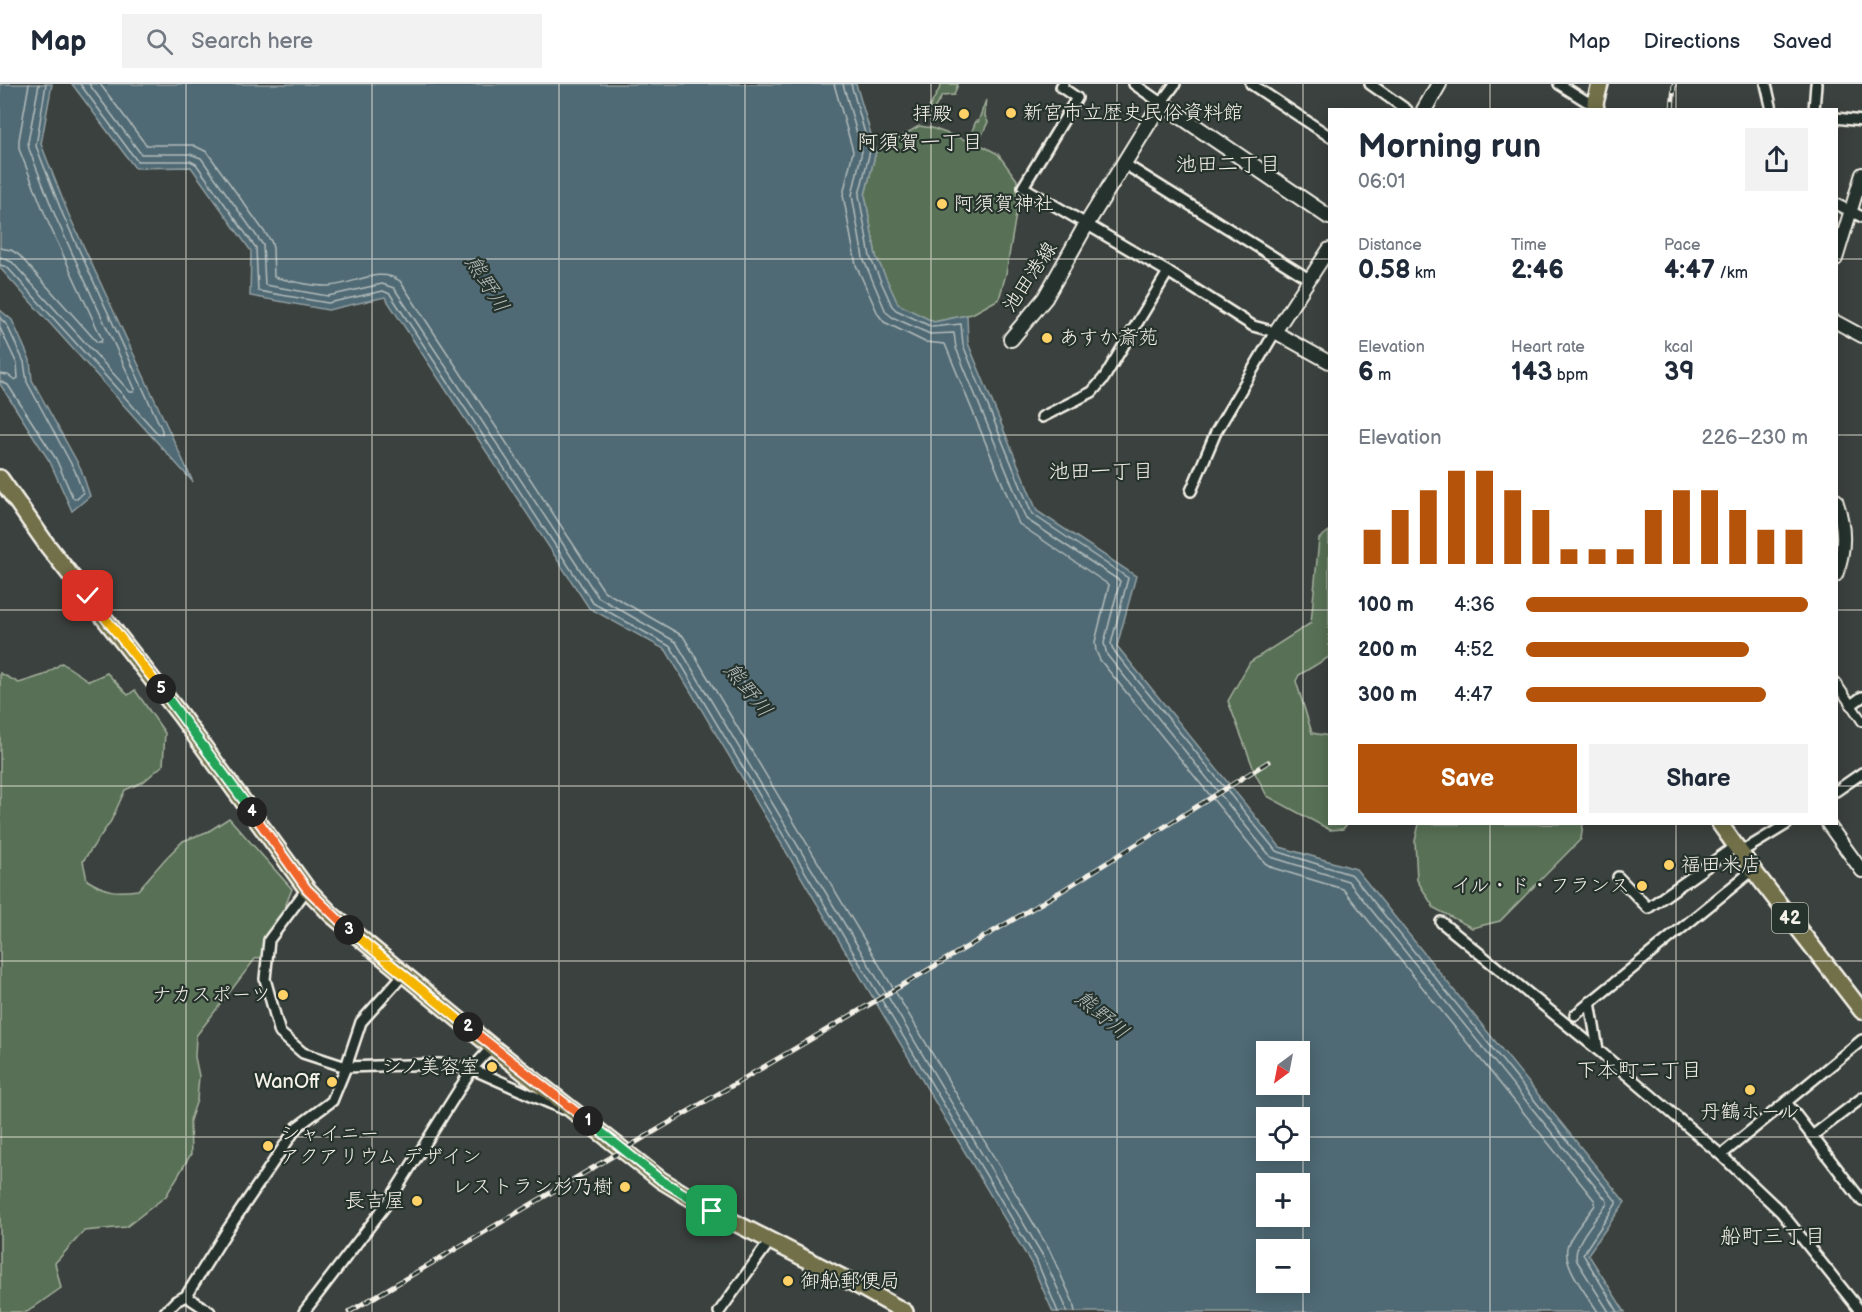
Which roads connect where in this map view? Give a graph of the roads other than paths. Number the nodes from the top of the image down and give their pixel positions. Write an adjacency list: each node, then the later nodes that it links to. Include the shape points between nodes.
1 (1063, 84): 25 (street, via 1060,87 1077,98 1023,187)
2 (1134, 84): 11 (street)
3 (1175, 84): 11 (street)
4 (1251, 84): 19 (street)
5 (1370, 84): 13 (street)
6 (1439, 84): 14 (main road)
7 (1559, 84): 12 (street)
8 (1600, 84): 12 (main road)
9 (1766, 84): 15 (street)
10 (1816, 84): 16 (street)
11 (1161, 103): 20 (main road, 池田港線); 24 (main road)
12 (1595, 106)
13 (1404, 108)
14 (1425, 108)
15 (1772, 108)
16 (1814, 108)
17 (1838, 118): 18 (street)
18 (1862, 120)
19 (1328, 135)
20 (1124, 163): 25 (main road, 池田港線); 29 (street)
21 (1862, 174): 23 (street)
22 (1838, 205): 23 (street)
23 (1857, 214): 26 (street)
24 (1328, 216)
25 (1086, 225): 28 (street); 33 (main road, 池田港線, via 1045,298)
26 (1838, 255)
27 (1325, 265): 29 (street)
28 (1168, 272): 31 (street, via 1253,326); 35 (street, via 1092,392)
29 (1309, 279): 31 (street)
30 (1838, 323): 32 (street)
31 (1275, 332): 34 (street); 37 (street, via 1216,432)
32 (1862, 336)
33 (1011, 339)
34 (1328, 361)
35 (1042, 417)
36 (0, 478): 53 (main road)
37 (1191, 491)
38 (1838, 508): 39 (street, via 1844,546)
39 (1838, 568)
40 (1838, 686): 42 (street)
41 (1862, 697): 42 (street)
42 (1851, 705): 43 (street)
43 (1862, 721)
44 (1862, 773): 45 (street)
45 (1838, 790)
46 (1721, 825): 49 (main road, 42)
47 (1785, 825): 49 (street)
48 (1829, 825): 51 (street)
49 (1739, 849): 50 (main road, 42); 52 (street, via 1648,908)
50 (1753, 870): 56 (street); 57 (main road, 42)
51 (1862, 871)
52 (1618, 877)
53 (307, 889): 55 (main road); 62 (street, via 269,940 265,979 280,1033 303,1053)
54 (1441, 922): 61 (street)
55 (403, 975): 60 (main road); 62 (street, via 361,1022)
56 (1590, 1002): 58 (street); 61 (street)
57 (1862, 1011)
58 (1575, 1015)
59 (1862, 1040): 65 (street)
60 (492, 1047): 63 (street); 66 (main road)
61 (1598, 1050): 68 (street)
62 (346, 1067): 63 (street, via 439,1064); 71 (street, via 332,1101 297,1127)
63 (472, 1069): 66 (street); 74 (street, via 390,1201)
64 (1862, 1098): 67 (street)
65 (1786, 1102): 67 (street); 68 (street)
66 (586, 1120): 70 (main road, via 661,1180)
67 (1812, 1136): 69 (street)
68 (1721, 1155): 77 (street, via 1781,1212)
69 (1862, 1201)
70 (770, 1240): 75 (street); 76 (main road)
71 (186, 1296): 72 (street); 73 (street)
72 (165, 1312)
73 (210, 1312)
74 (303, 1312)
75 (719, 1312)
76 (905, 1312)
77 (1861, 1312)

